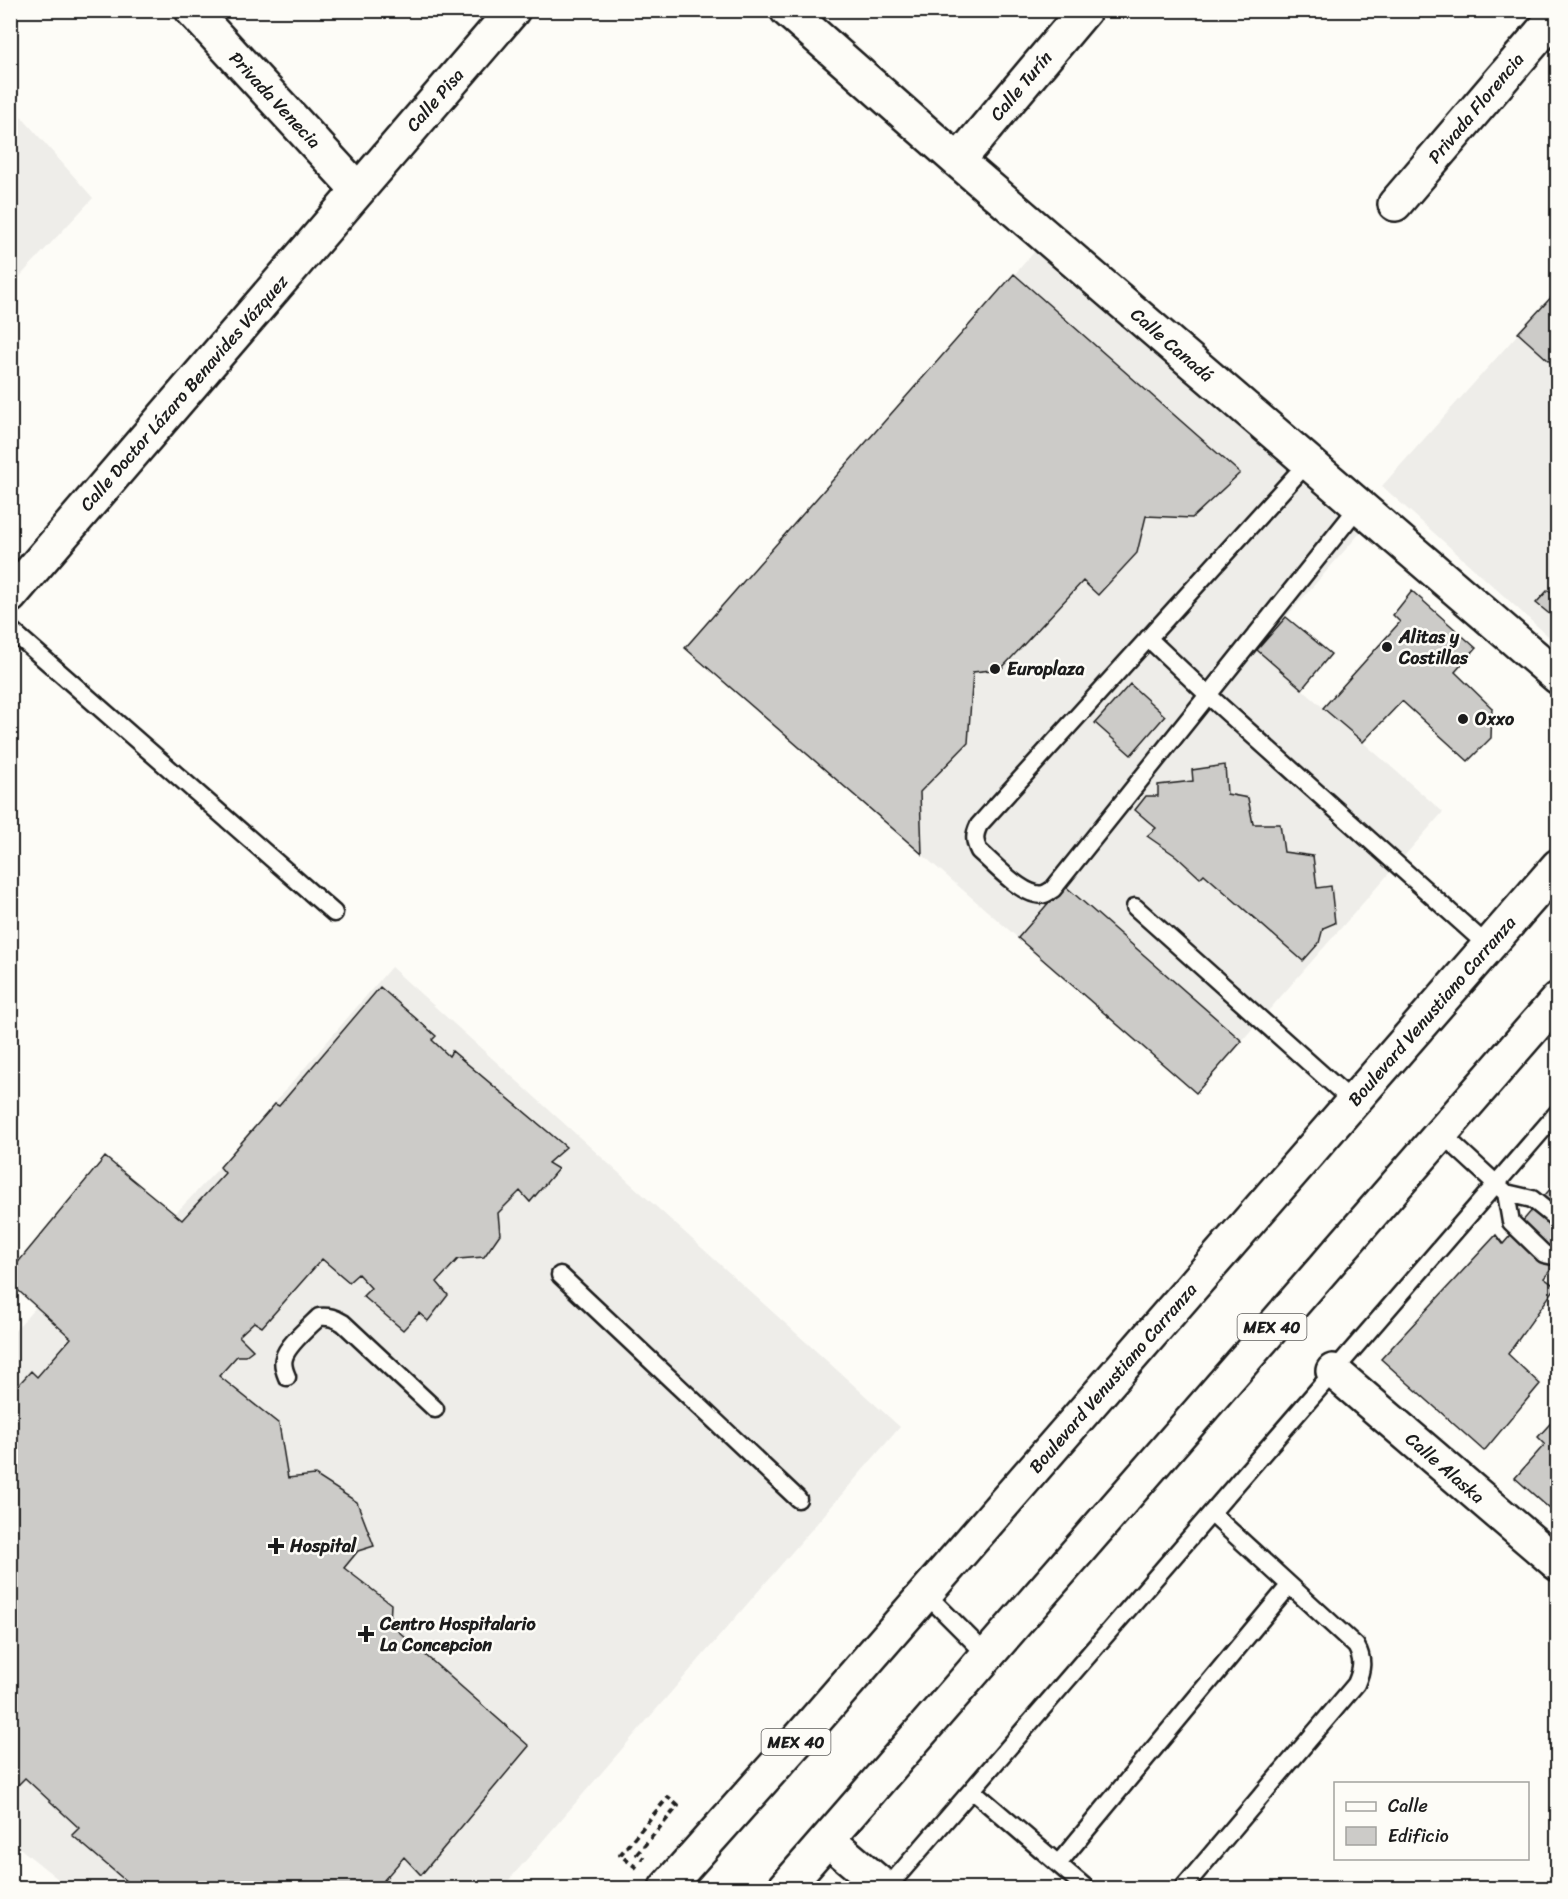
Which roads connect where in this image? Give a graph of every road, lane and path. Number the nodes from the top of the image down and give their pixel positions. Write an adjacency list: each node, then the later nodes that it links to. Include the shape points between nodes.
1 (192, 10): 7 (street, Privada Venecia)
2 (513, 10): 7 (street, Calle Pisa)
3 (787, 10): 6 (street, Calle Canadá)
4 (1085, 10): 6 (street, Calle Turín)
5 (1557, 13): 8 (street, Privada Florencia)
6 (958, 161): 9 (street, Calle Canadá)
7 (358, 190): 11 (street, Calle Doctor Lázaro Benavides Vázquez)
8 (1395, 204)
9 (1308, 462): 10 (street, Calle Canadá); 13 (lane)
10 (1359, 506): 14 (street, Calle Canadá); 15 (lane)
11 (10, 596)
12 (10, 629): 18 (lane)
13 (1148, 638): 15 (lane); 15 (lane, via 979,825 975,844 980,851 1023,889 1036,895 1053,889)
14 (1557, 677)
15 (1208, 694): 19 (lane)
16 (1557, 866): 19 (street, Boulevard Venustiano Carranza / MEX 40)
17 (1135, 907): 21 (lane)
18 (334, 913)
19 (1489, 946): 21 (street, Boulevard Venustiano Carranza / MEX 40)
20 (1557, 999): 23 (street, MEX 40)
21 (1353, 1101): 35 (street, Boulevard Venustiano Carranza / MEX 40)
22 (1557, 1112): 24 (lane)
23 (1441, 1133): 24 (lane); 36 (street, MEX 40)
24 (1501, 1188): 25 (lane, via 1532,1199); 26 (lane, via 1511,1222 1544,1254); 28 (lane)
25 (1557, 1220)
26 (1557, 1257)
27 (560, 1275): 31 (lane)
28 (1333, 1371): 32 (lane); 33 (street, Calle Alaska)
29 (286, 1377): 30 (lane, via 283,1360 287,1351 319,1317 326,1316 343,1323)
30 (435, 1409)
31 (798, 1499)
32 (1211, 1514): 34 (lane); 37 (lane)
33 (1557, 1564)
34 (1289, 1586): 40 (lane); 45 (lane, via 1356,1646 1363,1657 1361,1671 1356,1684)
35 (925, 1593): 36 (lane); 41 (street, Boulevard Venustiano Carranza / MEX 40)
36 (987, 1655): 38 (street, MEX 40)
37 (972, 1790): 40 (lane); 43 (lane)
38 (828, 1840): 42 (street, MEX 40); 43 (street)
39 (620, 1855): 41 (path, via 668,1797 678,1806 637,1854)
40 (1058, 1864): 44 (lane)
41 (670, 1885)
42 (785, 1888)
43 (886, 1888)
44 (1086, 1888)
45 (1183, 1888)

